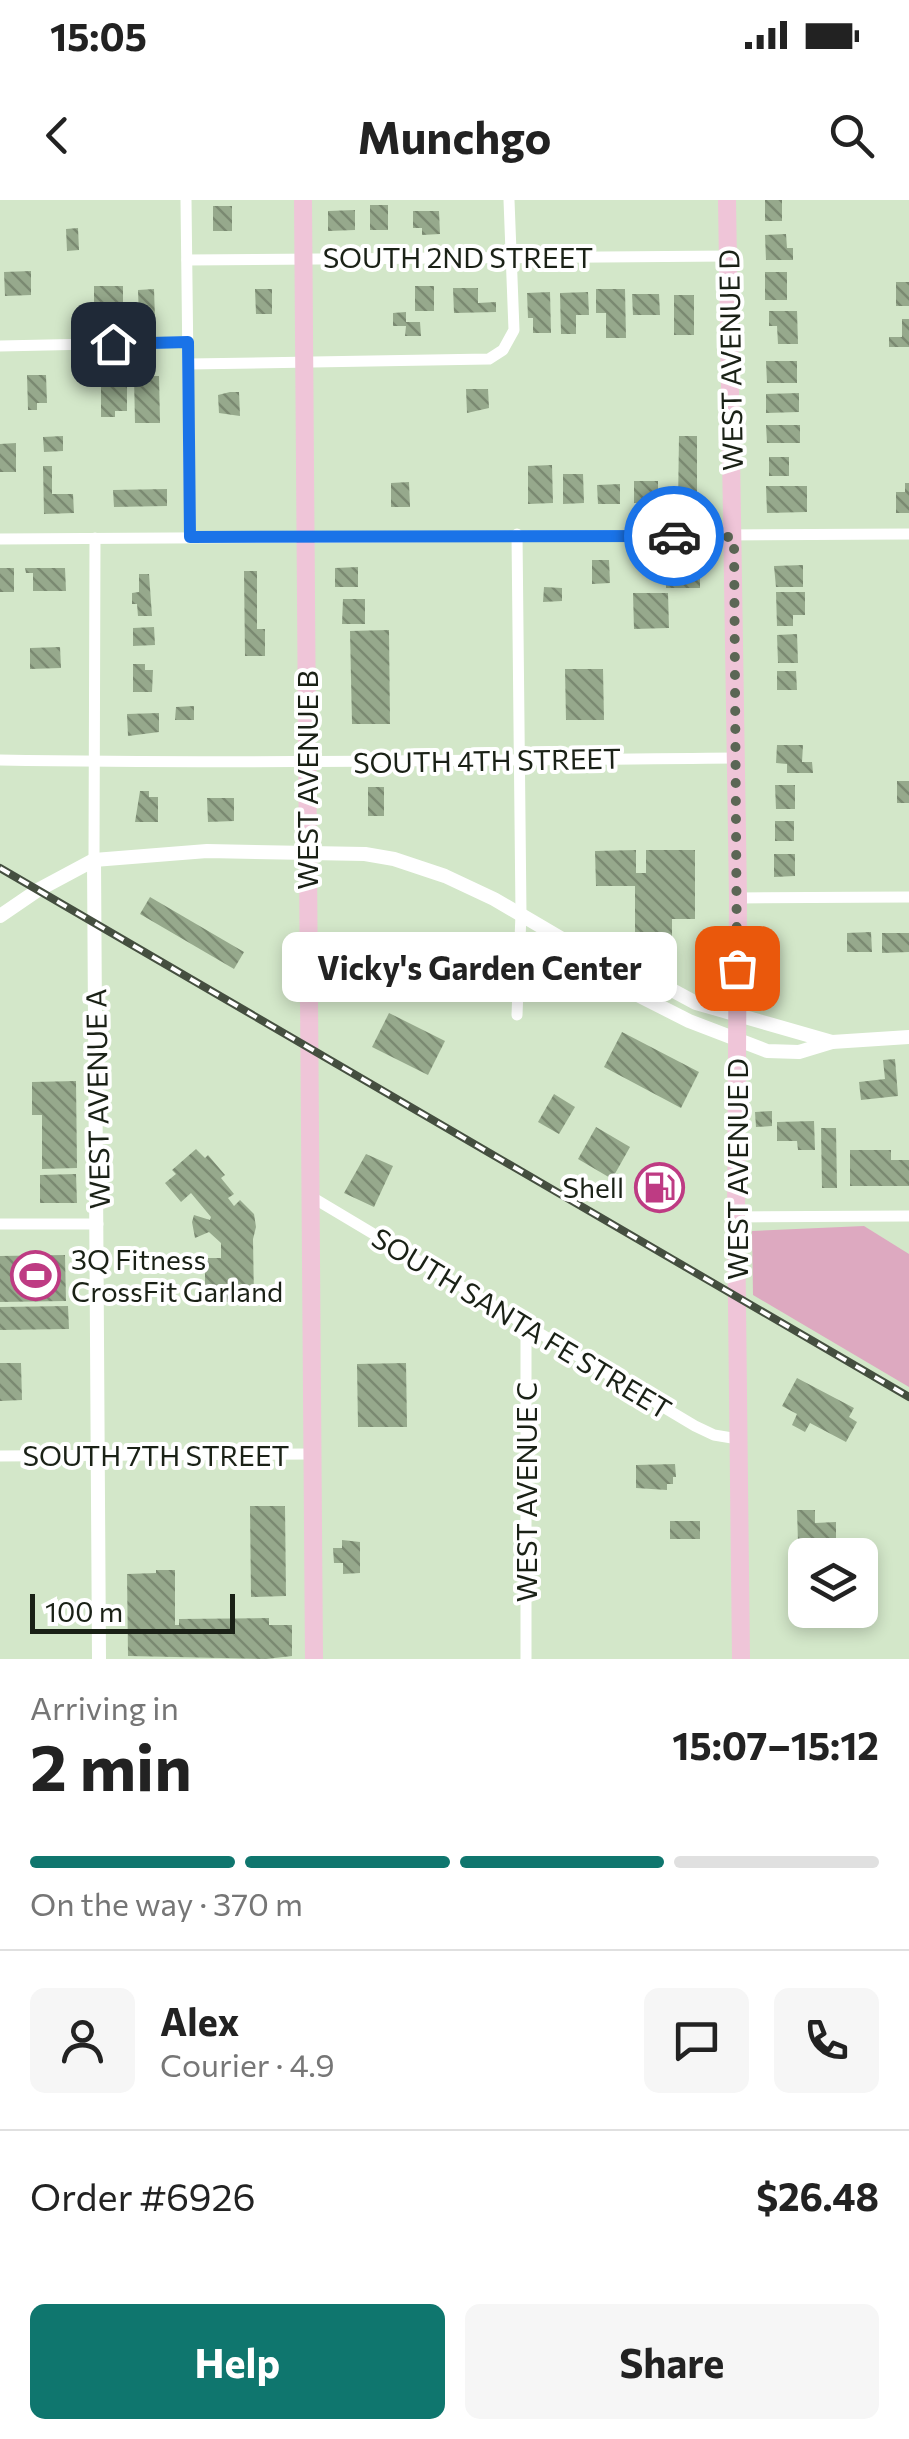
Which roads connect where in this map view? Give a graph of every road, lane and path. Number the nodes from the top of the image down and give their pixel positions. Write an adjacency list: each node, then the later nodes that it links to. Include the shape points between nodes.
1 (186, 200): 8 (street)
2 (303, 200): 6 (main road, WEST AVENUE B)
3 (508, 200): 7 (street)
4 (727, 200): 5 (main road, WEST AVENUE D)
5 (728, 256): 7 (street, SOUTH 2ND STREET); 17 (main road, WEST AVENUE D)
6 (304, 257): 7 (street, SOUTH 2ND STREET); 8 (street, SOUTH 2ND STREET); 11 (main road, WEST AVENUE B)
7 (510, 257): 11 (street, via 514,330 489,359)
8 (187, 260): 9 (street)
9 (188, 342): 10 (street); 12 (street)
10 (0, 346)
11 (304, 361): 12 (street); 15 (main road, WEST AVENUE B)
12 (189, 364): 16 (street)
13 (516, 534): 15 (street); 17 (street); 20 (street)
14 (909, 534): 17 (street)
15 (307, 536): 16 (street); 24 (main road, WEST AVENUE B)
16 (190, 537): 18 (street)
17 (734, 537): 21 (main road, WEST AVENUE D)
18 (95, 538): 19 (street); 23 (street, WEST AVENUE A)
19 (0, 539)
20 (520, 758): 21 (street, SOUTH 4TH STREET); 24 (street, SOUTH 4TH STREET); 29 (street)
21 (735, 758): 27 (main road, WEST AVENUE D)
22 (0, 760): 23 (street, SOUTH 4TH STREET)
23 (95, 762): 24 (street, SOUTH 4TH STREET); 26 (street, WEST AVENUE A)
24 (306, 762): 25 (main road, WEST AVENUE B)
25 (306, 851): 26 (street); 29 (street, via 394,859); 37 (main road, WEST AVENUE B)
26 (94, 860): 30 (street); 41 (street, WEST AVENUE A)
27 (738, 898): 28 (street); 33 (main road, WEST AVENUE D)
28 (909, 898)
29 (521, 914): 31 (street); 32 (street)
30 (0, 916)
31 (564, 940): 33 (street, via 590,946); 35 (street, via 582,964)
32 (516, 1015)
33 (736, 1017): 35 (main road, WEST AVENUE D); 36 (street)
34 (909, 1036): 36 (street)
35 (736, 1041): 36 (street, via 800,1052); 39 (main road, WEST AVENUE D)
36 (832, 1042)
37 (310, 1196): 42 (street, SOUTH SANTA FE STREET); 44 (main road, WEST AVENUE B)
38 (909, 1216): 39 (street)
39 (736, 1217): 43 (main road, WEST AVENUE D)
40 (0, 1224): 41 (street)
41 (98, 1224): 45 (street, WEST AVENUE A)
42 (526, 1324): 43 (street, SOUTH SANTA FE STREET, via 695,1426); 49 (street, WEST AVENUE C)
43 (738, 1439): 50 (main road, WEST AVENUE D)
44 (312, 1454): 45 (street, SOUTH 7TH STREET); 48 (main road, WEST AVENUE B)
45 (99, 1455): 46 (street, SOUTH 7TH STREET); 47 (street, WEST AVENUE A)
46 (0, 1456)
47 (99, 1659)
48 (314, 1659)
49 (526, 1659)
50 (741, 1659)

